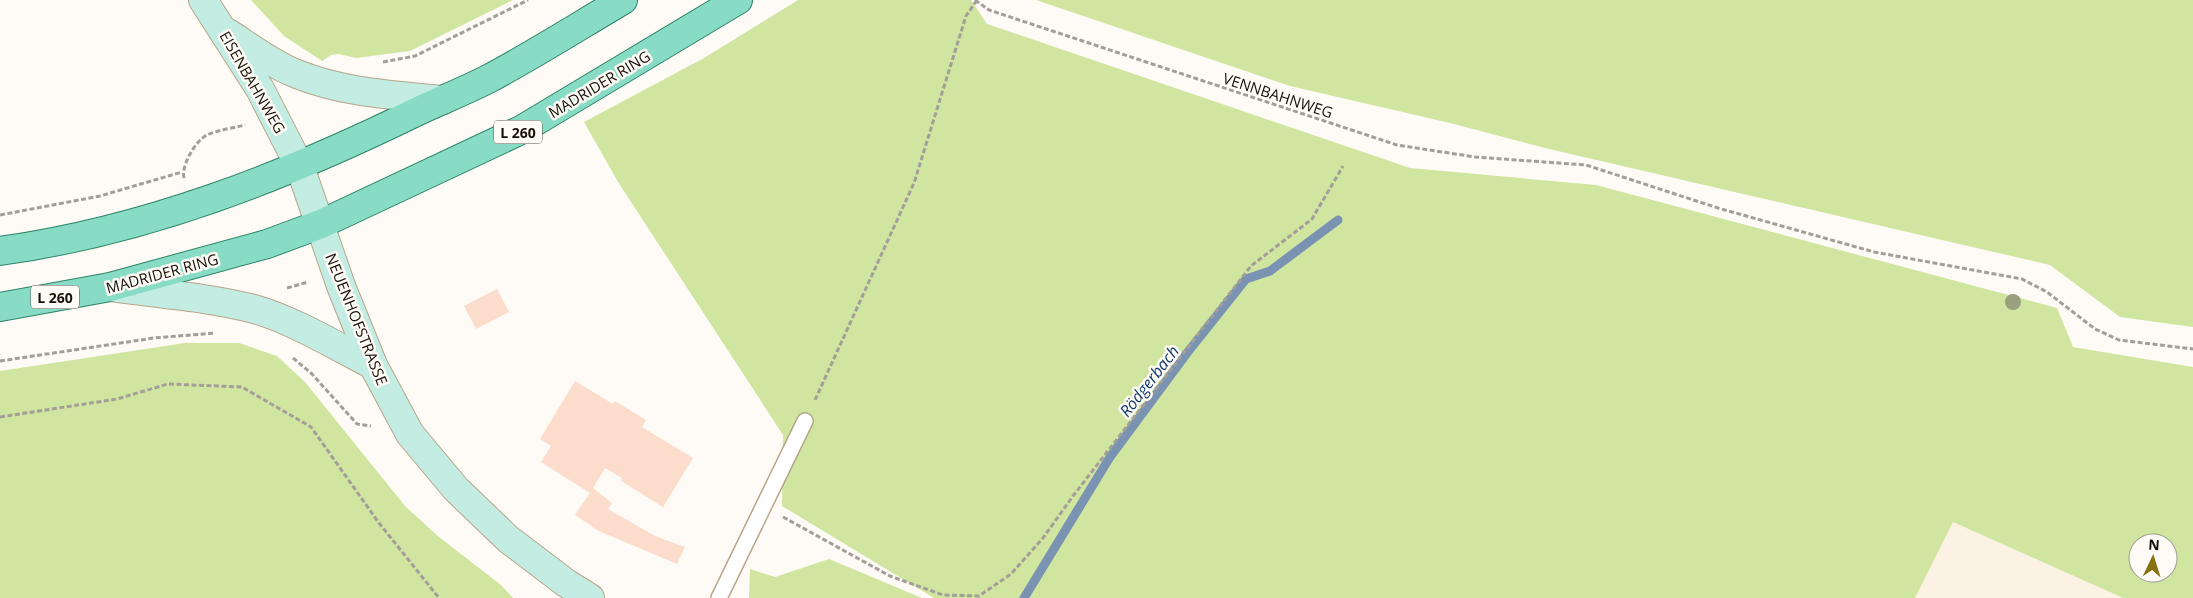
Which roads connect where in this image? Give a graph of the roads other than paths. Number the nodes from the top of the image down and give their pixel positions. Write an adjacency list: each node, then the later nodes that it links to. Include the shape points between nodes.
1 (202, 0): 4 (street, EISENBAHNWEG)
2 (624, 0): 5 (main road, via 489,78)
3 (738, 0): 7 (main road, MADRIDER RING / L 260, via 521,130)
4 (223, 30): 5 (street, via 295,74 324,84 369,93); 6 (street, EISENBAHNWEG, via 260,89)
5 (443, 100): 6 (main road)
6 (300, 167): 7 (street); 8 (main road, via 191,206 108,229)
7 (321, 224): 9 (main road, MADRIDER RING / L 260, via 249,249); 11 (street, NEUENHOFSTRASSE, via 341,286)
8 (0, 251)
9 (110, 287): 10 (main road, MADRIDER RING / L 260); 11 (street, via 256,309)
10 (0, 306)
11 (373, 365): 13 (street, NEUENHOFSTRASSE, via 410,434 456,489)
12 (806, 421): 15 (lane)
13 (563, 590): 14 (street, NEUENHOFSTRASSE)
14 (590, 598)
15 (719, 598)

